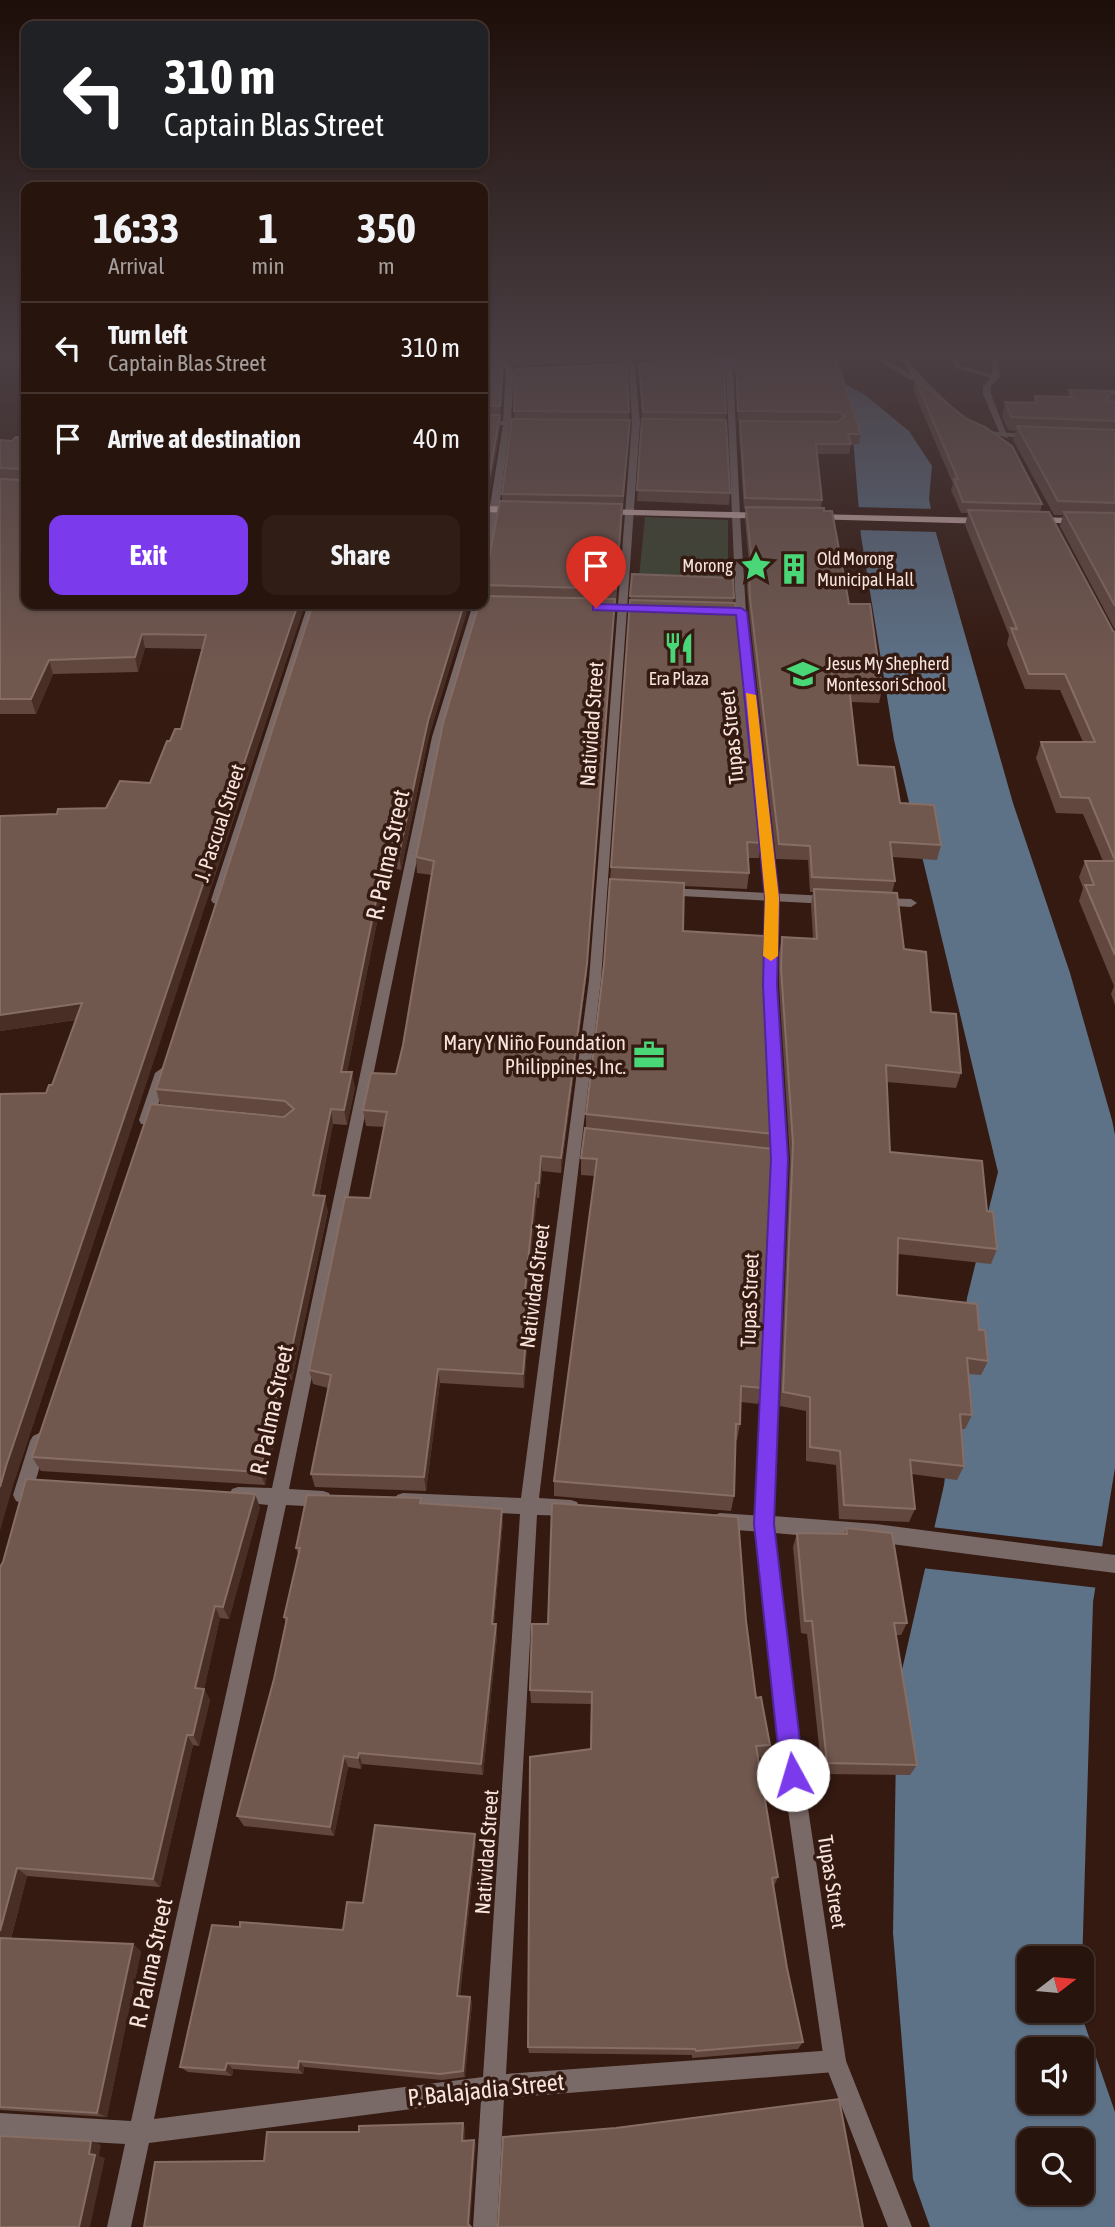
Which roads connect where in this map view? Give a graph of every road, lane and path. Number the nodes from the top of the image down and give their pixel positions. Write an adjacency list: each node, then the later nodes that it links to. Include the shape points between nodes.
1 (502, 460): 6 (street)
2 (634, 460): 9 (street, Natividad Street)
3 (735, 460): 10 (street, Tupas Street)
4 (1045, 508): 15 (street)
5 (488, 509): 6 (main road)
6 (495, 509): 7 (main road); 18 (street)
7 (536, 510)
8 (590, 512): 9 (main road)
9 (630, 514): 10 (main road); 34 (street, Natividad Street, via 621,608 609,889 595,980 581,1137)
10 (736, 515): 11 (main road); 22 (street, Tupas Street, via 735,611)
11 (777, 516)
12 (803, 517): 13 (main road)
13 (998, 520)
14 (1024, 520): 15 (main road)
15 (1051, 520): 16 (main road); 17 (street)
16 (1115, 522)
17 (1057, 532)
18 (488, 546)
19 (311, 609): 26 (street, J. Pascual Street)
20 (476, 609): 31 (street, R. Palma Street, via 437,737)
21 (654, 891): 22 (street)
22 (772, 898): 23 (street); 38 (street, Tupas Street, via 773,1159)
23 (841, 901)
24 (869, 902): 25 (street)
25 (911, 903)
26 (213, 912)
27 (166, 1057): 28 (street, via 156,1111)
28 (141, 1137)
29 (44, 1428): 35 (street, via 33,1481)
30 (226, 1494): 31 (street)
31 (279, 1497): 32 (street); 43 (street, R. Palma Street)
32 (335, 1499)
33 (390, 1501): 34 (street)
34 (529, 1505): 36 (street); 41 (street, Natividad Street)
35 (19, 1507)
36 (585, 1509)
37 (695, 1518): 38 (street)
38 (764, 1524): 39 (street, via 876,1533); 40 (street, Tupas Street, via 793,1775)
39 (1115, 1564)
40 (835, 2061): 41 (street, P. Balajadia Street); 46 (street, Tupas Street)
41 (493, 2087): 43 (street, P. Balajadia Street); 45 (street, Natividad Street)
42 (0, 2125): 43 (street, P. Balajadia Street)
43 (138, 2133): 44 (street, R. Palma Street)
44 (119, 2227)
45 (485, 2227)
46 (900, 2227)

